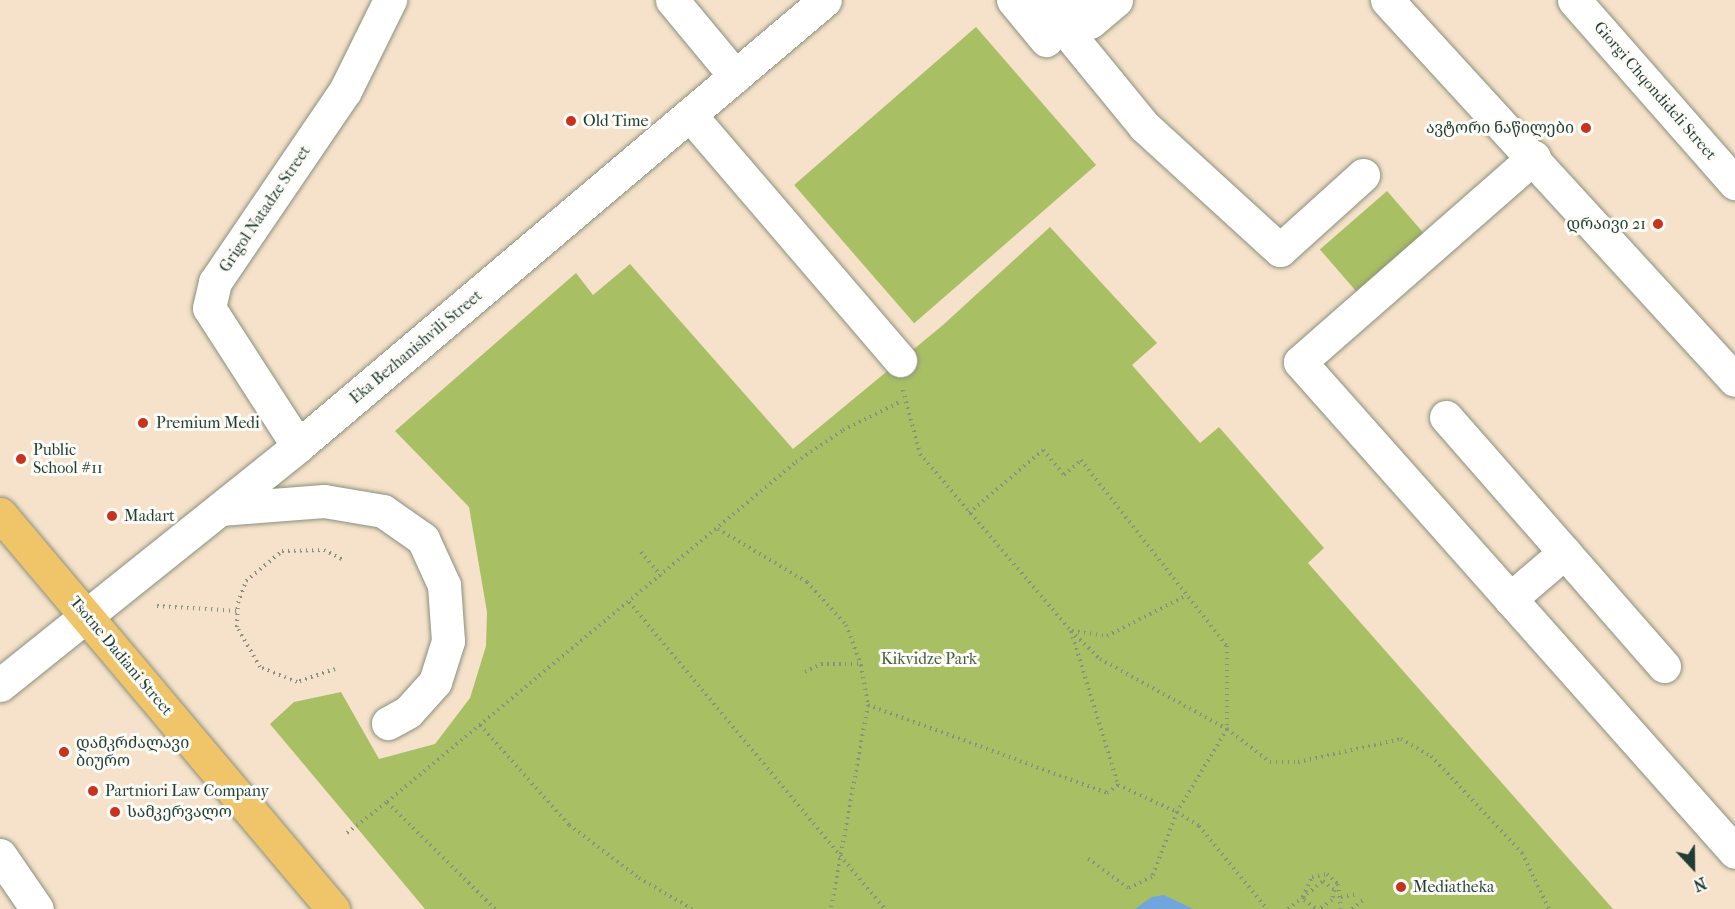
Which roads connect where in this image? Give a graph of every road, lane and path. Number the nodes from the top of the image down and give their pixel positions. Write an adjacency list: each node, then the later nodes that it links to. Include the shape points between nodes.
1 (390, 0): 19 (street, Grigol Natadze Street, via 345,91 215,282 209,308)
2 (672, 0): 10 (street)
3 (825, 0): 10 (street, Eka Bezhanishvili Street)
4 (1013, 0): 11 (street)
5 (1041, 0): 14 (street, via 1144,126 1280,250)
6 (1072, 0): 7 (street, via 1090,22)
7 (1116, 0)
8 (1387, 0): 13 (street)
9 (1574, 0): 15 (street, Giorgi Chqondideli Street)
10 (735, 76): 12 (street, Eka Bezhanishvili Street)
11 (1083, 85)
12 (690, 115): 16 (street); 19 (street, Eka Bezhanishvili Street)
13 (1534, 157): 17 (street); 29 (street, via 1300,362)
14 (1363, 175)
15 (1735, 183)
16 (900, 360)
17 (1735, 380)
18 (1446, 417): 25 (street)
19 (298, 446): 20 (street, Eka Bezhanishvili Street)
20 (220, 509): 33 (street, Eka Bezhanishvili Street); 41 (street, via 324,501 383,511 423,539 444,585 448,641 435,682 408,712)
21 (969, 513): 23 (path, via 920,454 902,401 821,444); 28 (path, via 1042,450 1064,475 1081,460); 34 (path)
22 (0, 514): 33 (main road, Tsotne Dadiani Street)
23 (718, 529): 27 (path); 35 (path, via 807,582 846,625)
24 (641, 552): 27 (path)
25 (1565, 552): 29 (street); 36 (street)
26 (344, 560): 32 (path, via 324,550 282,551 246,581)
27 (661, 576): 30 (path)
28 (1187, 595): 34 (path, via 1107,636); 43 (path, via 1227,646)
29 (1510, 599): 48 (street)
30 (629, 602): 42 (path); 50 (path)
31 (157, 606): 32 (path)
32 (238, 611): 37 (path, via 245,649 280,680 320,678)
33 (88, 617): 39 (street, Eka Bezhanishvili Street); 56 (main road, Tsotne Dadiani Street)
34 (1071, 631): 43 (path, via 1137,683); 44 (path)
35 (861, 664): 38 (path, via 821,664); 40 (path)
36 (1664, 666)
37 (335, 669)
38 (805, 672)
39 (0, 685)
40 (868, 705): 44 (path, via 1107,793); 50 (path)
41 (388, 723)
42 (480, 725): 45 (path); 58 (path, via 569,825 639,878)
43 (1227, 729): 46 (path); 66 (path, via 1270,762 1298,762 1401,739 1431,756 1522,853)
44 (1118, 785): 46 (path)
45 (387, 802): 47 (path); 57 (path)
46 (1177, 812): 51 (path, via 1152,876 1128,888); 61 (path, via 1199,826)
47 (347, 833)
48 (1735, 852)
49 (0, 855): 55 (street)
50 (840, 856): 59 (path); 60 (path)
51 (1086, 857)
52 (1358, 894): 53 (path)
53 (1341, 897): 63 (path, via 1335,878 1321,873 1306,883 1303,898); 64 (path)
54 (1363, 900): 65 (path)
55 (34, 908)
56 (333, 909)
57 (495, 909)
58 (692, 909)
59 (831, 909)
60 (885, 909)
61 (1267, 909)
62 (1288, 909): 63 (path, via 1309,895 1314,883 1330,883 1332,900)
63 (1318, 909)
64 (1341, 909)
65 (1352, 909)
66 (1549, 909)

